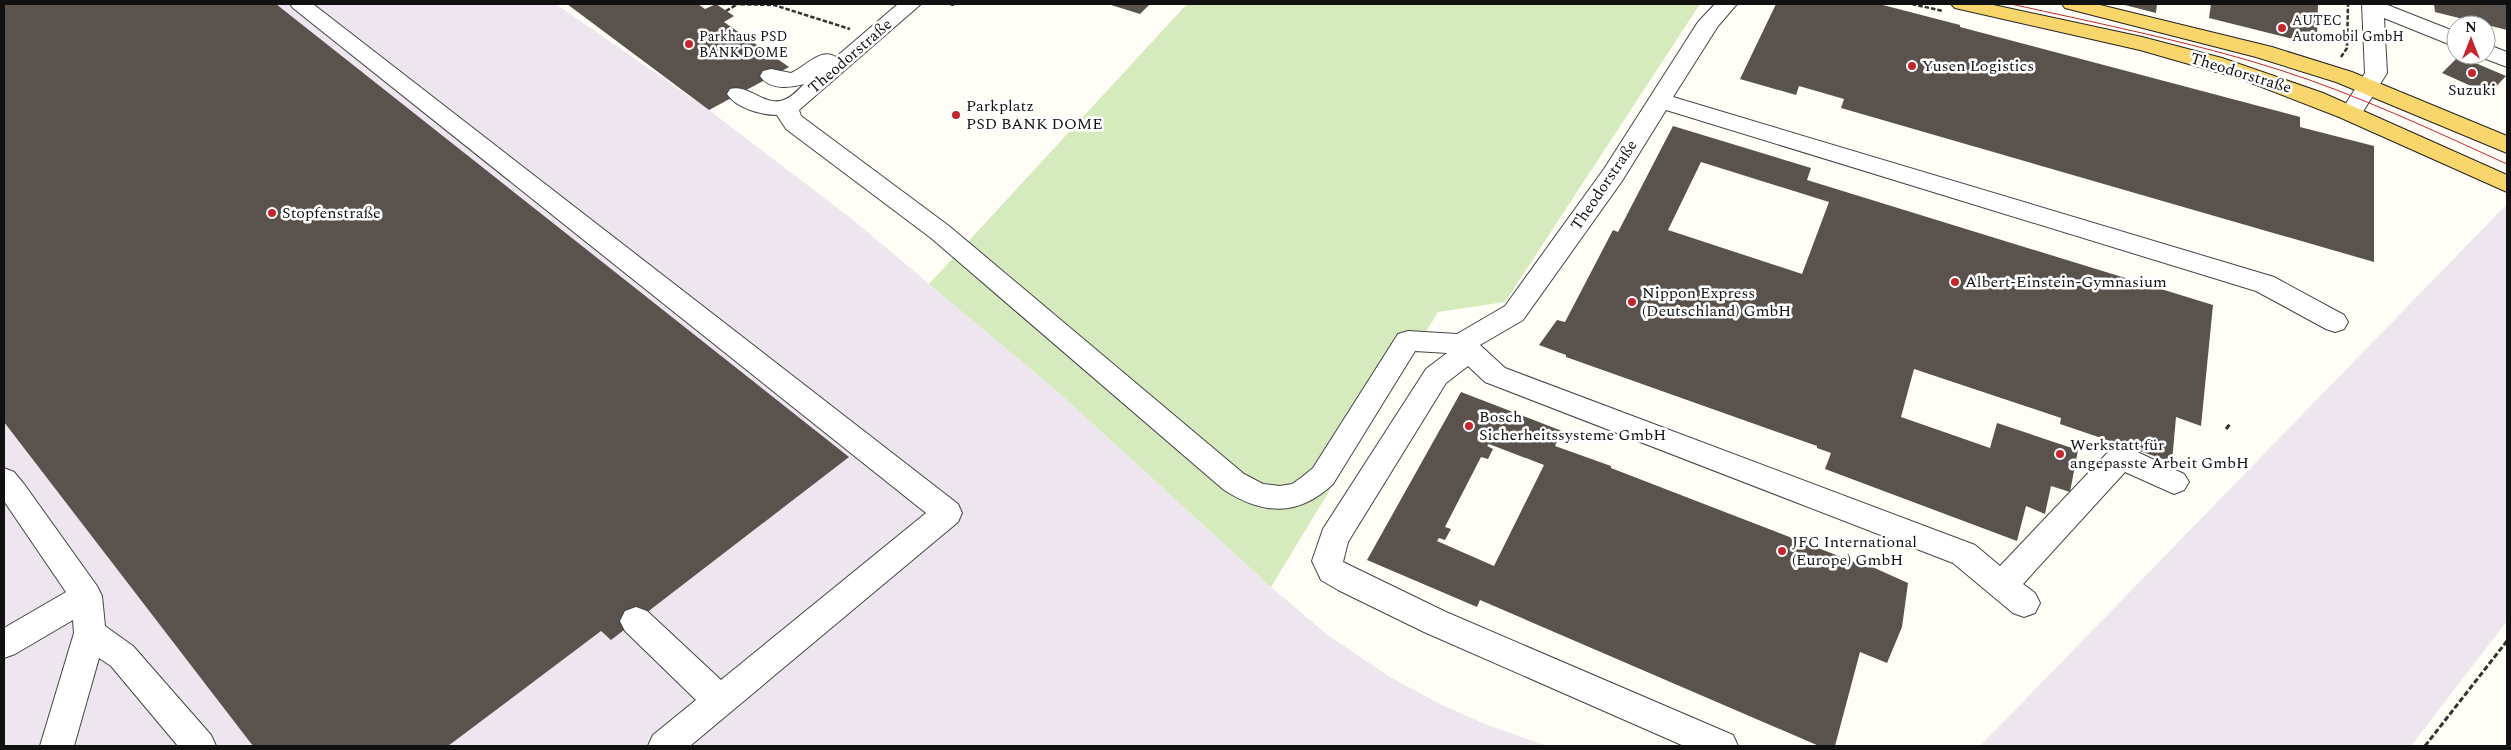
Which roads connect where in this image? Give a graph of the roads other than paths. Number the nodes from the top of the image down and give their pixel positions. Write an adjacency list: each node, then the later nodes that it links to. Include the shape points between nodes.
1 (300, 4): 27 (street, via 947,513)
2 (910, 4): 7 (street, Theodorstraße)
3 (1726, 4): 12 (street, Theodorstraße, via 1709,22)
4 (2072, 4): 10 (main road, Theodorstraße, via 2264,52)
5 (2372, 5): 8 (street); 10 (street, via 2377,64)
6 (1956, 8): 14 (main road, Theodorstraße, via 2214,63 2304,93)
7 (873, 36): 9 (street, via 853,40 841,47 809,74 787,80); 13 (street, Theodorstraße)
8 (2446, 36)
9 (771, 76)
10 (2369, 86): 14 (street); 15 (main road, Theodorstraße)
11 (738, 94): 13 (street, via 761,106)
12 (1659, 100): 17 (street, via 2266,284); 18 (street, Theodorstraße, via 1613,175 1514,313)
13 (788, 107): 18 (street, via 792,123 940,232 1234,482 1263,498 1282,499 1313,487 1408,340)
14 (2351, 113): 16 (main road, Theodorstraße)
15 (2507, 145)
16 (2507, 184)
17 (2335, 322)
18 (1465, 347): 21 (street, via 1495,375 1964,554); 31 (street, Theodorstraße, via 1436,376 1334,538 1327,561 1332,571 1435,622)
19 (2174, 482): 21 (street, via 2121,457)
20 (7, 490): 22 (street)
21 (2002, 585): 23 (street)
22 (86, 596): 25 (street); 26 (street)
23 (2024, 603)
24 (636, 621): 27 (street)
25 (90, 632): 28 (street); 29 (street, via 122,656)
26 (4, 644)
27 (720, 701): 30 (street)
28 (57, 746)
29 (199, 746)
30 (666, 746)
31 (1721, 746)

